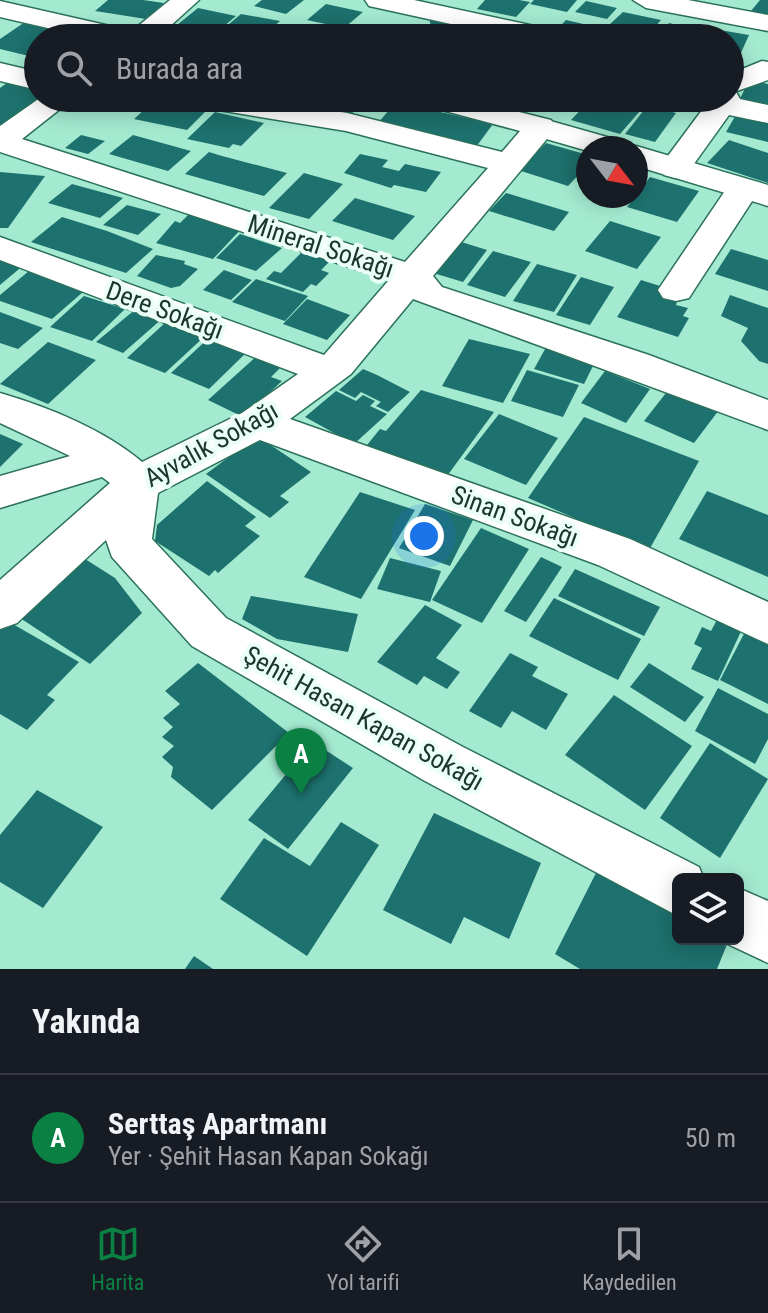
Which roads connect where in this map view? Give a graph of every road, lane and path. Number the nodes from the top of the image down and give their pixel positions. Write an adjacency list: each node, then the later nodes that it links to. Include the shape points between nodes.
1 (186, 0): 8 (street)
2 (378, 0): 4 (street)
3 (646, 0): 6 (street)
4 (405, 3): 9 (street); 10 (street)
5 (0, 9): 7 (street)
6 (768, 23)
7 (65, 24)
8 (158, 24)
9 (406, 24)
10 (493, 24)
11 (768, 71): 14 (street)
12 (0, 72): 13 (street)
13 (24, 78)
14 (744, 81)
15 (744, 100): 20 (street)
16 (40, 112): 23 (street)
17 (286, 112): 25 (street)
18 (483, 112): 21 (street)
19 (714, 112): 26 (street)
20 (768, 114)
21 (540, 127): 22 (street); 25 (street, Ayvalık Sokağı)
22 (576, 138)
23 (0, 141): 29 (street, Mineral Sokağı)
24 (648, 160): 26 (street)
25 (508, 163): 29 (street, Ayvalık Sokağı)
26 (675, 168): 27 (street)
27 (755, 192): 30 (street)
28 (0, 248): 31 (street, Dere Sokağı)
29 (415, 277): 31 (street, Ayvalık Sokağı); 33 (street, Mineral Sokağı, via 429,295 635,364)
30 (676, 290)
31 (329, 371): 34 (street, Ayvalık Sokağı)
32 (0, 407): 35 (street)
33 (768, 416)
34 (257, 423): 35 (street, Ayvalık Sokağı); 38 (street, Sinan Sokağı, via 614,552)
35 (124, 471): 36 (street); 37 (street, Ayvalık Sokağı); 39 (street, Şehit Hasan Kapan Sokağı, via 128,544 209,632)
36 (0, 492)
37 (0, 609)
38 (768, 624)
39 (672, 884)
40 (744, 921): 41 (street)
41 (768, 933)

